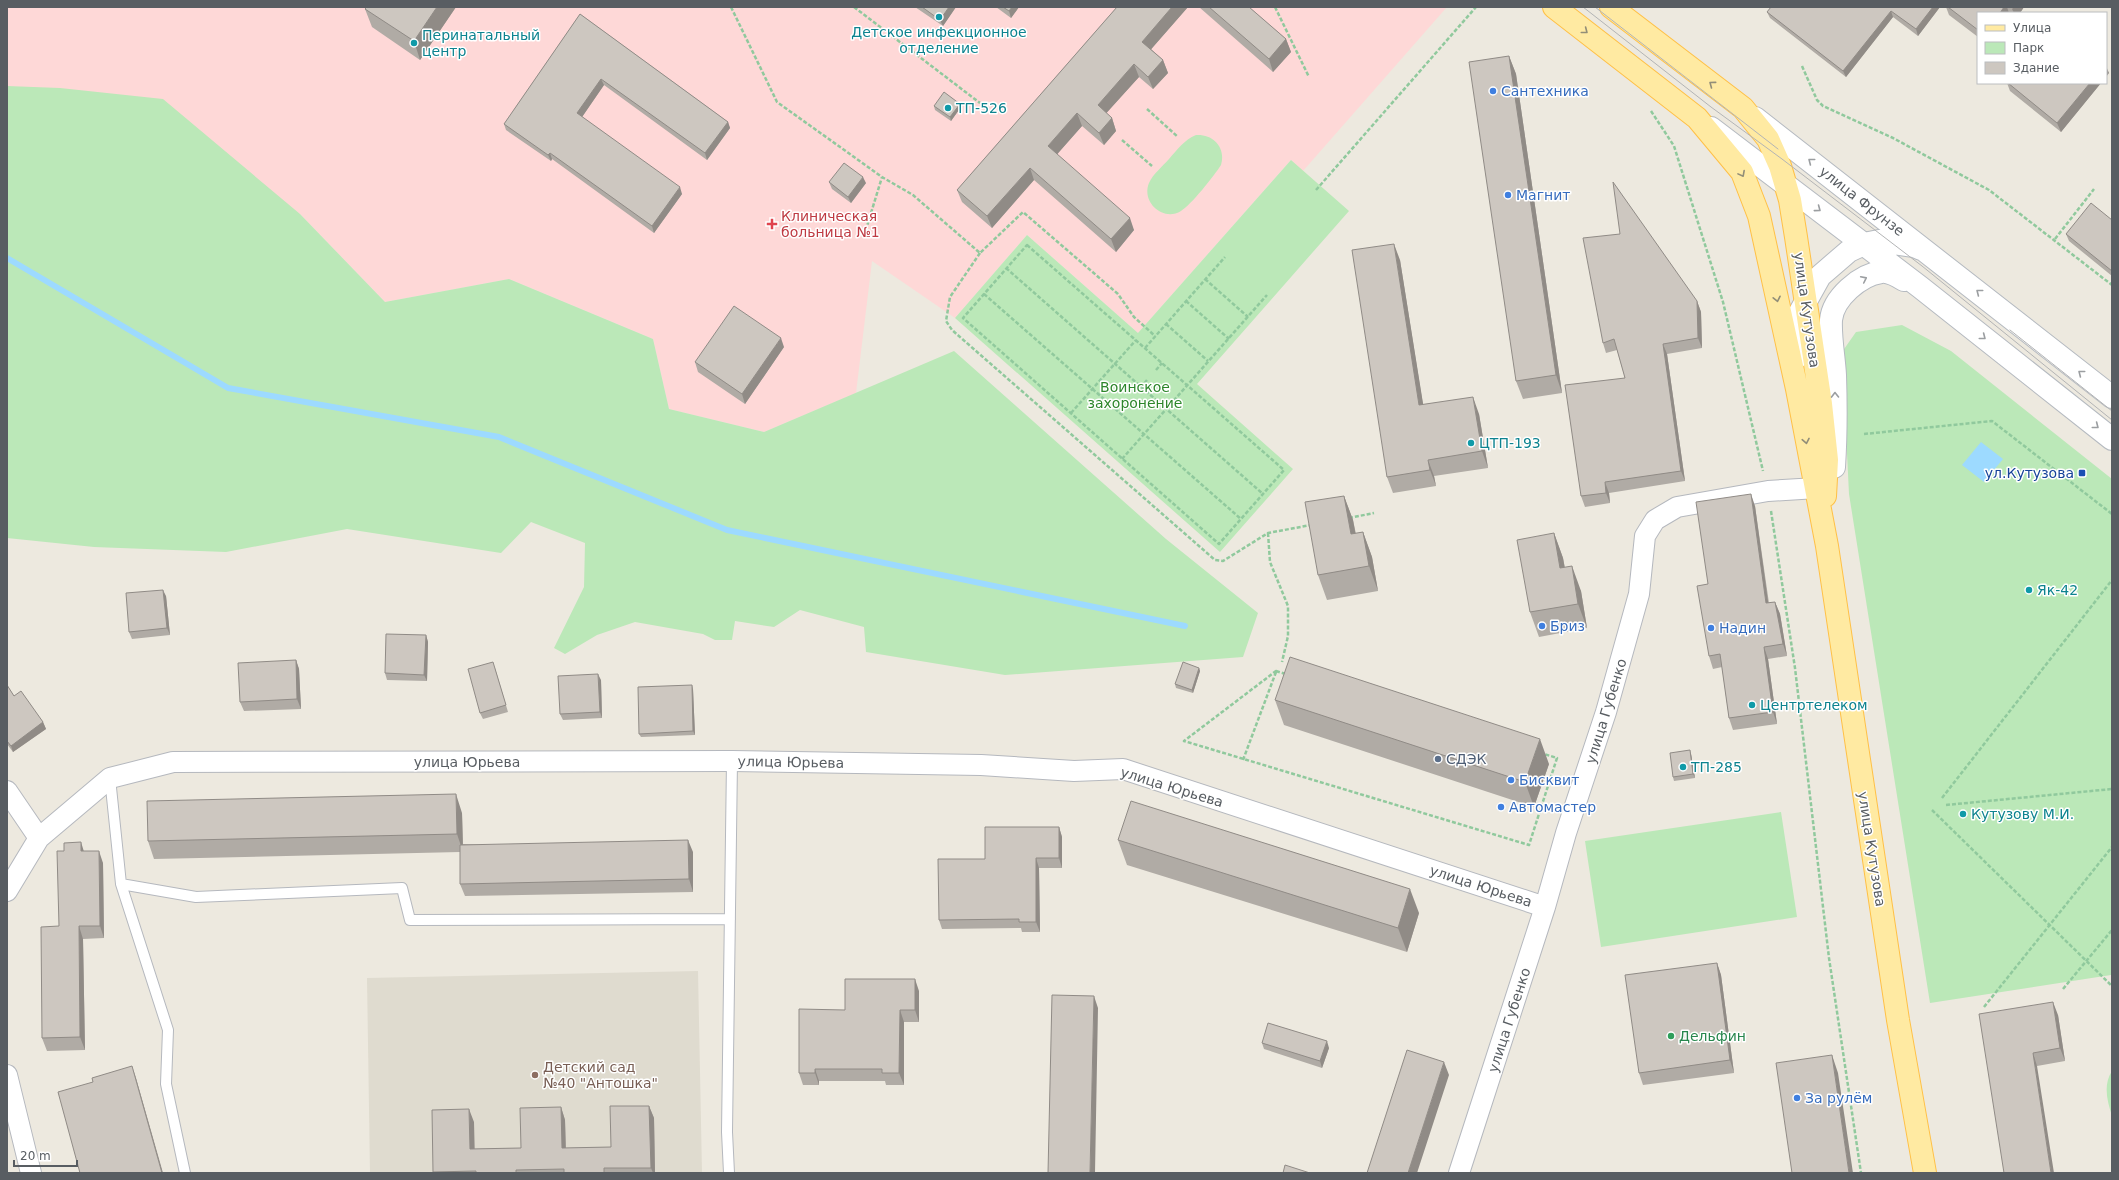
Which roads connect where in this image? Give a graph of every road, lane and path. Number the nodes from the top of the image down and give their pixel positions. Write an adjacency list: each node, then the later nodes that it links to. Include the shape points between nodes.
1 (731, 7): 17 (path, via 777,102)
2 (854, 7): 9 (path)
3 (1275, 7): 8 (path)
4 (1476, 7): 20 (path)
5 (1554, 7): 13 (main road, one-way to 13)
6 (1611, 7): 10 (main road, улица Фрунзе, one-way to 6)
7 (1802, 66): 22 (path, via 1817,100 1823,106 1893,138 1989,190)
8 (1309, 77)
9 (980, 103)
10 (1743, 108): 18 (main road, улица Кутузова, via 1768,138); 25 (main road, улица Фрунзе, one-way to 10)
11 (1147, 109): 14 (path)
12 (1650, 110): 58 (path, via 1674,146 1723,302)
13 (1698, 118): 18 (main road); 49 (main road, улица Кутузова, one-way to 49, via 1742,172 1759,216)
14 (1178, 137)
15 (1122, 140): 16 (path)
16 (1152, 166)
17 (882, 177): 21 (path); 24 (path, via 913,195)
18 (1785, 184): 23 (main road, one-way to 23); 33 (main road, улица Кутузова, via 1790,200)
19 (2094, 189): 22 (path)
20 (1316, 190)
21 (864, 236)
22 (2054, 239): 29 (path)
23 (1864, 244): 25 (main road, via 1879,241 1914,246); 30 (main road); 33 (main road, via 1849,251 1820,276)
24 (980, 253): 37 (path, via 1023,212 1118,294 1134,317); 65 (path, via 950,297 946,321 952,330 1215,560 1223,561)
25 (1930, 254): 50 (main road, улица Фрунзе, one-way to 25)
26 (1225, 257): 28 (path)
27 (1006, 268): 31 (path); 39 (path, via 1027,245); 43 (path)
28 (1205, 279): 34 (path); 35 (path)
29 (2112, 285)
30 (1920, 287): 55 (main road, one-way to 55); 66 (main road, one-way to 30, via 1836,440 1831,319 1836,306 1850,286 1867,277 1883,272)
31 (984, 294): 48 (path); 52 (path, via 962,318)
32 (1267, 295): 35 (path)
33 (1805, 300): 49 (main road, via 1794,321); 66 (main road, улица Кутузова, via 1827,460)
34 (1186, 301): 36 (path); 38 (path)
35 (1248, 317): 38 (path)
36 (1166, 324): 37 (path); 41 (path)
37 (1155, 336): 40 (path)
38 (1229, 339): 41 (path)
39 (1136, 340): 40 (path); 43 (path)
40 (1145, 348): 42 (path)
41 (1208, 361): 46 (path)
42 (1162, 363): 44 (path); 46 (path)
43 (1115, 364): 47 (path); 48 (path)
44 (1156, 370)
45 (1147, 380): 47 (path)
46 (1188, 385): 51 (path); 59 (path, via 1284,470)
47 (1141, 387): 51 (path)
48 (1092, 389): 52 (path); 53 (path)
49 (1797, 389): 57 (main road, улица Кутузова, one-way to 57)
50 (2112, 397)
51 (1166, 409): 53 (path); 59 (path)
52 (1071, 413): 56 (path)
53 (1144, 434): 56 (path); 62 (path)
54 (1864, 434): 61 (path, via 1992,421)
55 (2112, 439)
56 (1122, 459): 62 (path, via 1219,544)
57 (1817, 488): 58 (street, улица Губенко); 66 (main road, улица Кутузова)
58 (1768, 491): 82 (street, улица Губенко, via 1677,508 1655,520 1645,536 1637,602); 95 (path, via 1795,668 1829,958)
59 (1263, 494): 62 (path)
60 (1374, 513): 63 (path)
61 (2112, 514)
62 (1241, 519)
63 (1344, 519)
64 (1313, 525): 65 (path)
65 (1268, 533): 68 (path, via 1270,562 1288,606 1288,636)
66 (1825, 535): 96 (main road, улица Кутузова, via 1898,1020)
67 (2112, 580): 75 (path)
68 (1282, 662)
69 (1276, 671): 70 (path); 70 (path, via 1184,741); 70 (path, via 1557,758 1529,845)
70 (1243, 760)
71 (732, 761): 72 (street, улица Юрьева, via 173,762); 82 (street, улица Юрьева, via 981,765 1074,771 1123,770); 83 (lane)
72 (110, 778): 78 (street, улица Юрьева); 80 (lane)
73 (2112, 790): 76 (path)
74 (7, 791): 78 (street)
75 (1942, 798)
76 (1946, 805)
77 (1932, 810): 84 (path)
78 (40, 838): 81 (street, улица Юрьева)
79 (2112, 847): 84 (path)
80 (121, 884): 83 (lane, via 196,897 402,888 410,920); 92 (lane, via 168,1030 166,1084)
81 (7, 891)
82 (1545, 907): 94 (street, улица Губенко)
83 (730, 919): 93 (lane, via 727,1132)
84 (2050, 926): 86 (path); 89 (path)
85 (2112, 930): 86 (path)
86 (2086, 961): 87 (path); 88 (path)
87 (2112, 986)
88 (2063, 989)
89 (1984, 1007)
90 (7, 1075): 91 (street)
91 (30, 1173)
92 (184, 1173)
93 (730, 1173)
94 (1459, 1173)
95 (1861, 1173)
96 (1925, 1173)

